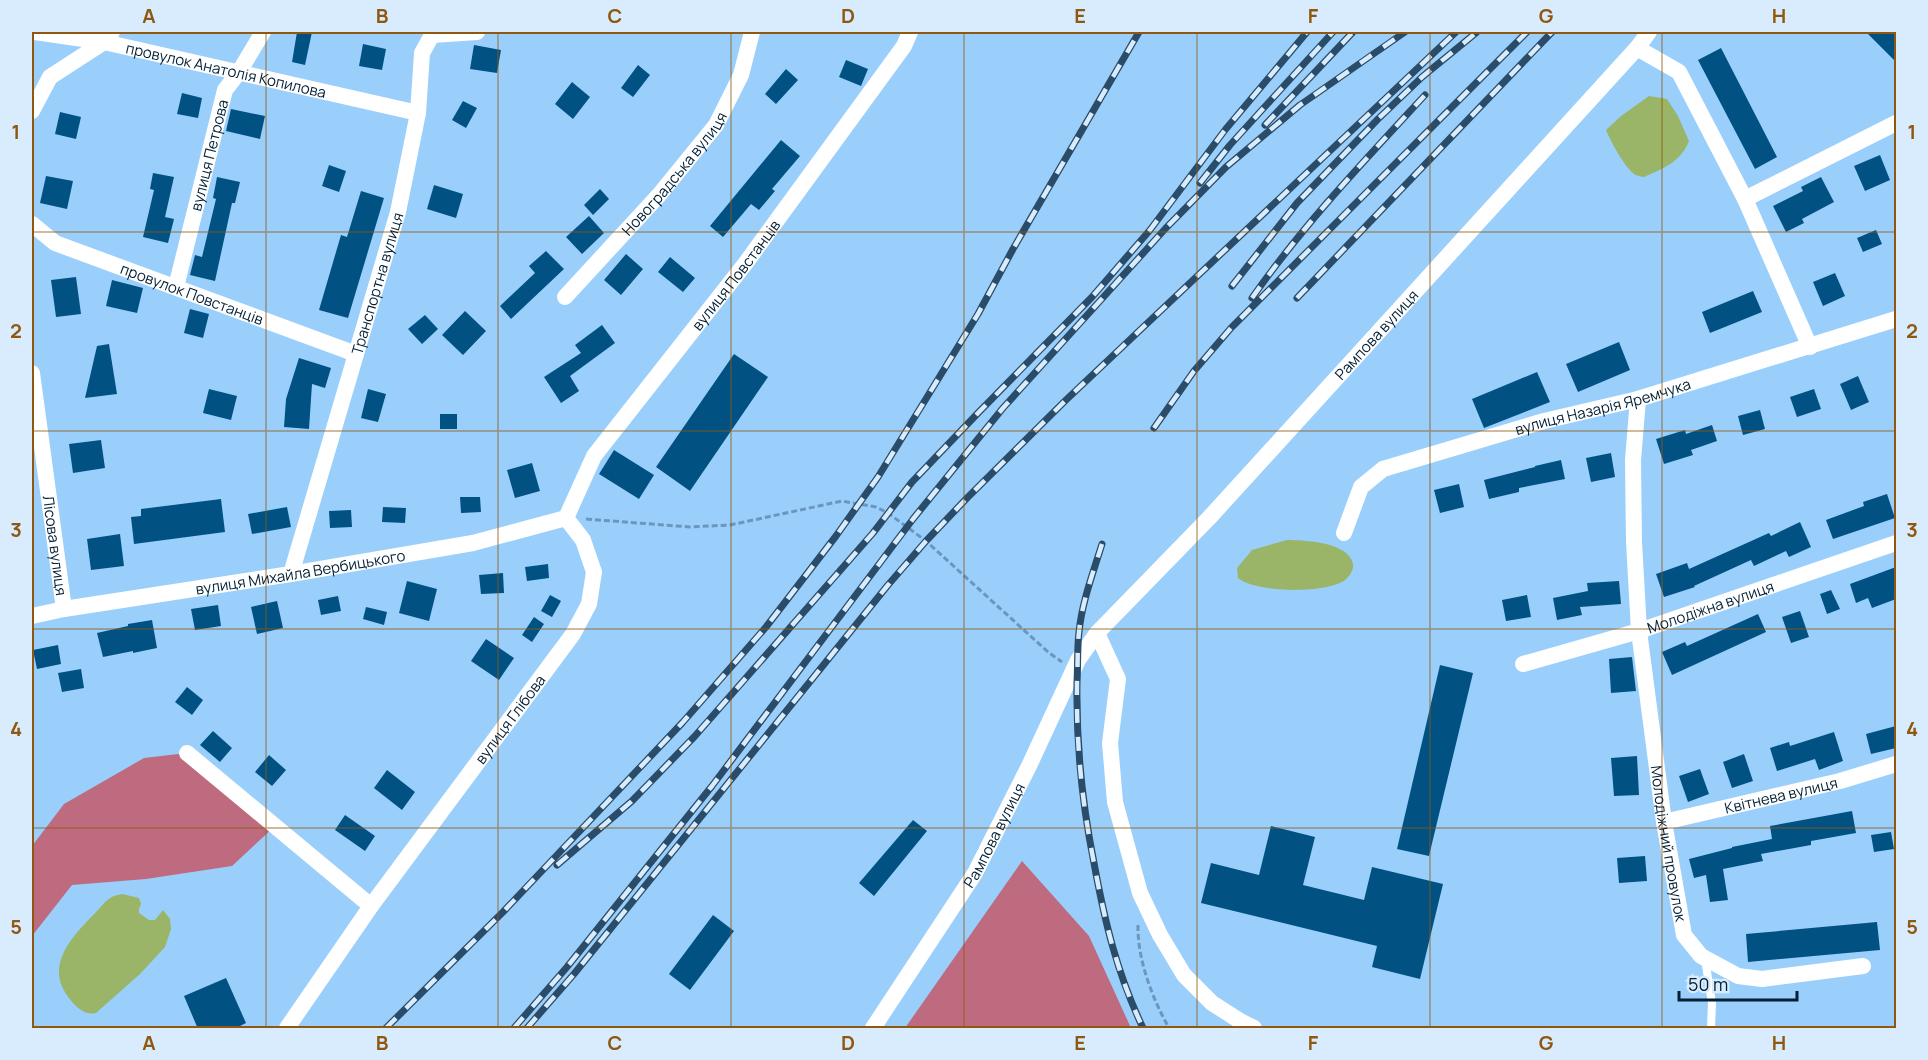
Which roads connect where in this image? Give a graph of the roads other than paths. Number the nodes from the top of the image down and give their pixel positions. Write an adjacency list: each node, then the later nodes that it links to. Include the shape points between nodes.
1 (34, 32): 7 (street, провулок Анатолія Копилова)
2 (263, 32): 9 (street, вулиця Петрова)
3 (477, 32): 11 (street, Транспортна вулиця, via 432,35 422,53)
4 (752, 32): 16 (street, Новоградська вулиця, via 741,75 716,125 659,195)
5 (910, 32): 22 (street, вулиця Повстанців, via 904,46 745,264 594,456)
6 (1649, 32): 8 (street, Рампова вулиця)
7 (108, 37): 9 (street, провулок Анатолія Копилова); 10 (street, via 50,77)
8 (1637, 48): 13 (street, via 1679,72); 29 (street, Рампова вулиця, via 1209,518)
9 (239, 72): 11 (street, провулок Анатолія Копилова); 15 (street, вулиця Петрова, via 225,90)
10 (32, 111)
11 (418, 113): 19 (street, Транспортна вулиця, via 398,212)
12 (1896, 123): 13 (street)
13 (1745, 199): 18 (street)
14 (32, 224): 15 (street, провулок Повстанців, via 56,243)
15 (176, 287): 19 (street, провулок Повстанців)
16 (566, 297)
17 (1896, 319): 18 (street, вулиця Назарія Яремчука)
18 (1810, 347): 21 (street, вулиця Назарія Яремчука)
19 (356, 354): 25 (street, Транспортна вулиця)
20 (32, 373): 26 (street, Лісова вулиця)
21 (1638, 399): 23 (street, вулиця Назарія Яремчука, via 1544,421 1383,469 1361,487); 28 (street, Молодіжний провулок, via 1634,460)
22 (566, 518): 25 (street, вулиця Михайла Вербицького, via 473,543); 34 (street, вулиця Глібова, via 583,540 594,572 589,604 573,634)
23 (1344, 533)
24 (1896, 543): 28 (street, Молодіжна вулиця)
25 (291, 574): 26 (street, вулиця Михайла Вербицького)
26 (64, 609): 27 (street, вулиця Михайла Вербицького)
27 (32, 616)
28 (1638, 631): 30 (street, Молодіжна вулиця); 33 (street, Молодіжний провулок)
29 (1097, 633): 38 (street, Рампова вулиця, via 1078,660 975,873); 39 (street, via 1118,679 1110,743 1115,802 1140,893 1184,975 1212,1003)
30 (1523, 664)
31 (187, 753): 34 (street)
32 (1896, 764): 33 (street, Квітнева вулиця)
33 (1664, 822): 35 (street, Молодіжний провулок, via 1684,935)
34 (370, 906): 37 (street, вулиця Глібова)
35 (1705, 959): 36 (street, Молодіжний провулок, via 1738,976 1762,979); 40 (lane, via 1712,1003)
36 (1863, 966)
37 (287, 1029)
38 (873, 1029)
39 (1254, 1029)
40 (1711, 1029)

